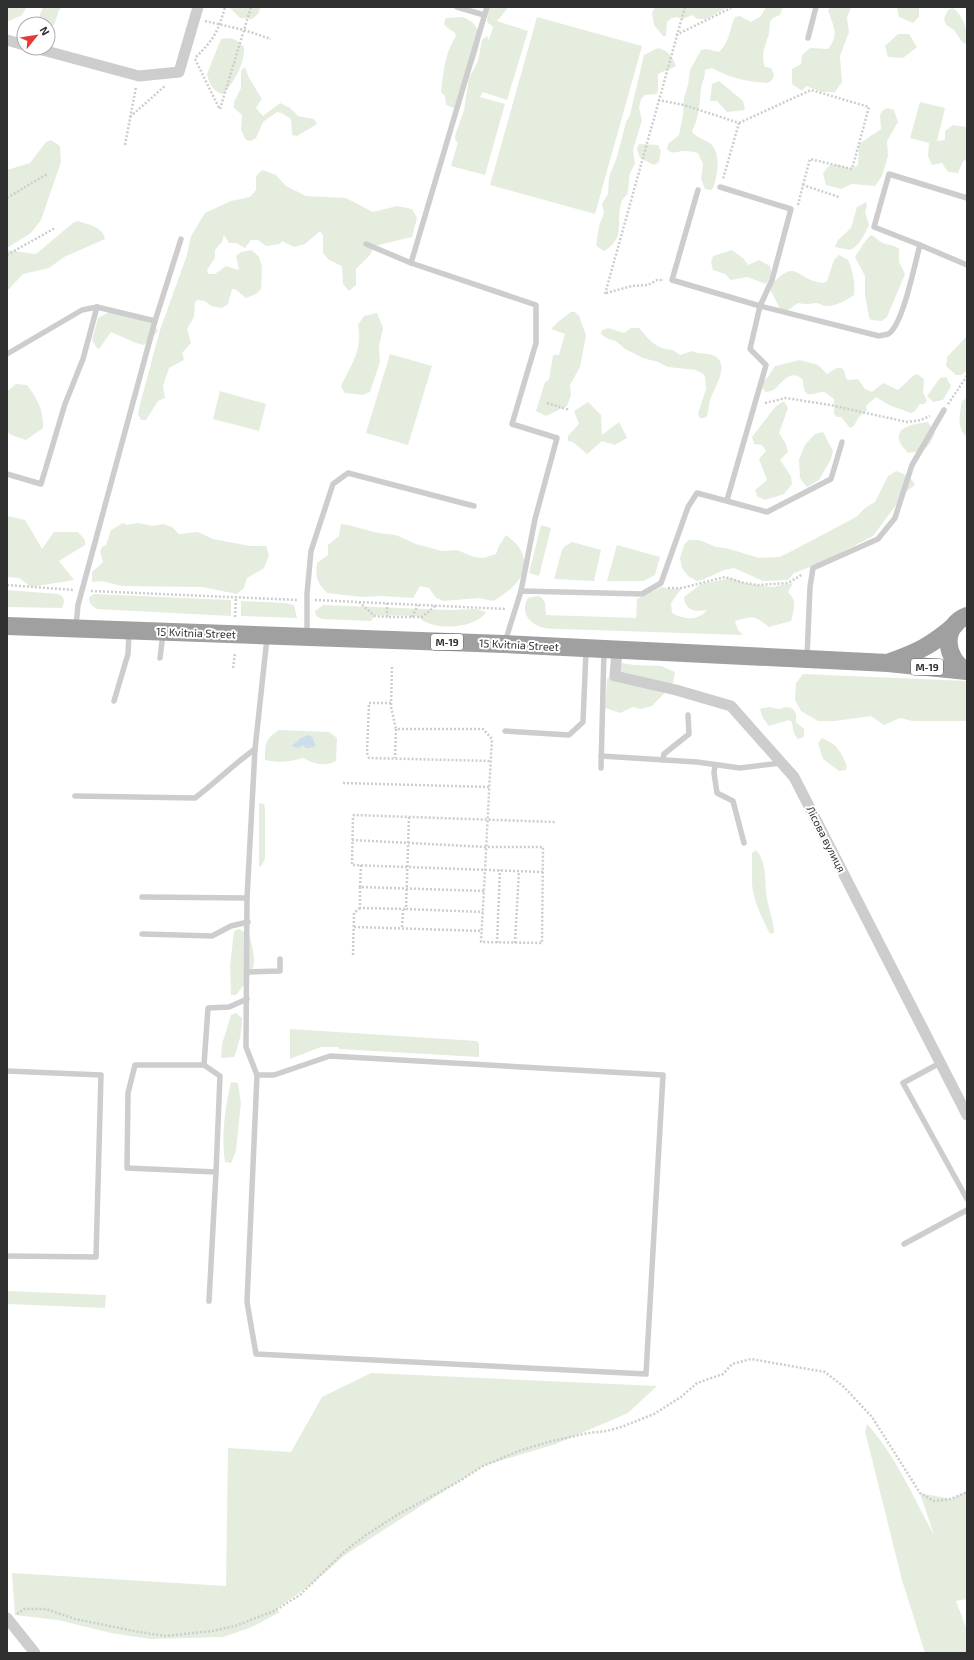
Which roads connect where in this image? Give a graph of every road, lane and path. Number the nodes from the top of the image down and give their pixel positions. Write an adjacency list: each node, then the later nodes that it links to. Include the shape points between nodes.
1 (198, 7): 10 (street)
2 (225, 7): 11 (path)
3 (251, 7): 12 (path)
4 (457, 7): 9 (lane)
5 (487, 7): 9 (lane)
6 (685, 7): 13 (path)
7 (816, 7): 14 (lane)
8 (731, 8): 13 (path)
9 (484, 15): 39 (lane)
10 (195, 18): 11 (path); 16 (street)
11 (220, 25): 12 (path); 18 (path, via 211,43)
12 (244, 30): 15 (path); 18 (path, via 220,109)
13 (676, 35): 21 (path)
14 (808, 38)
15 (271, 39)
16 (188, 43): 18 (path); 19 (street)
17 (56, 54): 20 (street)
18 (195, 58): 19 (path)
19 (179, 72): 20 (street); 22 (path)
20 (139, 76): 22 (path)
21 (658, 100): 23 (path, via 684,105); 41 (path, via 605,294 632,286 648,285 661,279)
22 (130, 117): 24 (path)
23 (739, 123): 26 (path); 27 (path, via 811,90 869,107 852,169 810,159)
24 (124, 145)
25 (47, 174): 31 (path)
26 (724, 176)
27 (804, 185): 30 (path); 33 (path, via 798,206)
28 (720, 187): 33 (lane)
29 (698, 190): 41 (lane)
30 (840, 197)
31 (7, 198)
32 (967, 198): 37 (lane, via 889,174 874,227)
33 (791, 209): 42 (lane, via 772,280)
34 (55, 228): 38 (path)
35 (181, 239): 44 (lane)
36 (366, 244): 39 (lane)
37 (920, 245): 40 (lane); 42 (lane, via 906,301 889,334 879,336)
38 (7, 255)
39 (411, 263): 59 (lane, via 536,305 536,343 512,424 557,438 535,519)
40 (967, 265)
41 (672, 280): 42 (lane)
42 (760, 306): 48 (lane, via 750,349 766,365)
43 (97, 307): 44 (lane); 45 (lane, via 82,310); 52 (lane, via 83,358 65,404 41,484)
44 (155, 321): 58 (lane)
45 (7, 354)
46 (967, 376): 50 (path)
47 (547, 403): 49 (path)
48 (755, 405): 50 (path, via 786,398 907,422 921,420); 53 (lane)
49 (570, 410)
50 (944, 410): 55 (lane, via 912,465 895,518 878,540)
51 (842, 442): 53 (lane, via 831,479 767,512)
52 (7, 474)
53 (727, 500): 56 (lane, via 697,493 688,507)
54 (474, 506): 61 (lane, via 348,472 333,484 311,551)
55 (813, 568): 56 (path, via 788,583 758,585 725,577 671,589 662,587); 82 (lane)
56 (660, 583): 59 (lane, via 642,594)
57 (7, 585): 58 (path)
58 (83, 590): 60 (path); 72 (lane, via 78,605)
59 (521, 591): 66 (lane)
60 (236, 596): 61 (path); 67 (path)
61 (307, 600): 62 (path); 76 (lane)
62 (359, 602): 63 (path); 68 (path, via 375,616)
63 (387, 603): 64 (path); 68 (path)
64 (418, 605): 65 (path); 69 (path)
65 (435, 606): 66 (path); 69 (path, via 422,617)
66 (515, 610): 77 (lane)
67 (235, 617)
68 (387, 617): 69 (path)
69 (412, 617)
70 (961, 621): 83 (highway, 15 Kvitnia Street / М-19, via 937,641); 86 (highway, М-19, via 950,634 948,643 954,661)
71 (7, 626): 72 (highway, 15 Kvitnia Street / М-19)
72 (76, 629): 73 (highway, 15 Kvitnia Street / М-19)
73 (130, 630): 74 (highway, 15 Kvitnia Street / М-19); 87 (lane, via 128,654)
74 (163, 632): 75 (highway, 15 Kvitnia Street / М-19); 81 (lane)
75 (267, 637): 76 (highway, 15 Kvitnia Street / М-19); 92 (lane)
76 (307, 638): 77 (highway, 15 Kvitnia Street / М-19)
77 (504, 644): 78 (highway, 15 Kvitnia Street / М-19)
78 (586, 648): 79 (highway, 15 Kvitnia Street / М-19); 91 (lane, via 583,722 569,734)
79 (611, 650): 82 (highway, 15 Kvitnia Street / М-19); 93 (lane); 97 (street, Лісова вулиця, via 616,676 731,706)
80 (235, 653): 85 (path)
81 (160, 658)
82 (807, 659): 83 (highway, 15 Kvitnia Street / М-19)
83 (888, 663): 86 (highway, 15 Kvitnia Street / М-19)
84 (392, 667): 88 (path)
85 (233, 668)
86 (967, 671)
87 (114, 701)
88 (391, 703): 90 (path); 94 (path, via 369,703 367,754 369,758)
89 (688, 715): 95 (lane, via 689,734 664,754)
90 (396, 729): 94 (path); 96 (path, via 483,729 492,739)
91 (505, 731)
92 (255, 749): 102 (lane, via 237,761 218,781 195,798); 120 (lane)
93 (601, 756): 95 (lane); 99 (lane)
94 (395, 758): 96 (path)
95 (664, 760): 98 (lane)
96 (491, 761): 101 (path)
97 (781, 763): 98 (lane, via 740,768); 135 (street, Лісова вулиця, via 794,777)
98 (715, 765): 108 (lane, via 717,794 733,801)
99 (601, 768)
100 (343, 783): 101 (path)
101 (489, 787): 104 (path)
102 (75, 796)
103 (409, 817): 104 (path); 106 (path, via 354,815); 107 (path)
104 (487, 819): 105 (path); 109 (path)
105 (555, 822)
106 (352, 840): 107 (path); 110 (path, via 352,865)
107 (408, 843): 109 (path); 111 (path)
108 (744, 843)
109 (486, 847): 112 (path); 115 (path, via 543,848)
110 (361, 865): 111 (path); 116 (path)
111 (408, 867): 112 (path); 117 (path)
112 (485, 870): 113 (path); 118 (path)
113 (500, 870): 114 (path); 129 (path)
114 (519, 871): 115 (path); 130 (path)
115 (543, 872): 130 (path, via 542,943)
116 (360, 888): 117 (path); 121 (path)
117 (407, 890): 118 (path); 122 (path)
118 (484, 891): 123 (path)
119 (142, 897): 120 (lane)
120 (247, 898): 124 (lane)
121 (360, 908): 122 (path); 125 (path, via 354,913)
122 (405, 909): 123 (path); 126 (path)
123 (483, 912): 127 (path)
124 (248, 922): 128 (lane, via 231,926 212,936); 133 (lane)
125 (354, 927): 126 (path); 131 (path)
126 (402, 927): 127 (path)
127 (482, 931): 129 (path, via 481,942)
128 (142, 934)
129 (497, 942): 130 (path)
130 (516, 943)
131 (354, 955)
132 (280, 959): 133 (lane, via 280,971)
133 (248, 972): 134 (lane)
134 (247, 999): 136 (lane, via 230,1007 208,1008); 138 (lane, via 246,1047)
135 (940, 1063): 139 (street, Лісова вулиця); 141 (lane, via 903,1083)
136 (204, 1065): 140 (lane, via 220,1076); 140 (lane, via 135,1064 128,1093 127,1168)
137 (7, 1071): 144 (lane, via 101,1074 96,1257)
138 (257, 1075): 138 (lane, via 274,1075 330,1056 663,1075 646,1374 256,1354 247,1302)
139 (967, 1115)
140 (216, 1172): 145 (lane)
141 (967, 1200)
142 (967, 1210): 143 (lane)
143 (904, 1244)
144 (7, 1256)
145 (209, 1301)
146 (967, 1492): 147 (path, via 951,1499 934,1501 920,1493 872,1417 825,1372 752,1360 732,1364 723,1374 697,1383 654,1414 624,1426 534,1446 484,1466 366,1535 345,1551 300,1596 274,1611 235,1626 166,1636 75,1619 46,1609 24,1609)
147 (8, 1619): 148 (street)
148 (35, 1653)

